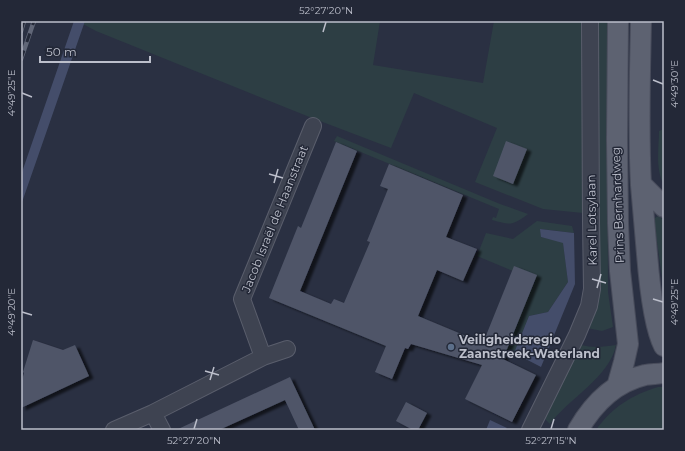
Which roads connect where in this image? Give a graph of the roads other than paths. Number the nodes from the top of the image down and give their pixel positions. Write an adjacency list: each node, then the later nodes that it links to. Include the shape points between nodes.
1 (590, 21): 15 (street, Karel Lotsylaan, via 592,289 577,336)
2 (618, 21): 11 (main road, Prins Bernhardweg, via 618,223 628,344)
3 (641, 21): 5 (main road, Prins Bernhardweg)
4 (313, 126): 9 (street, Jacob Israël de Haanstraat, via 242,299)
5 (641, 184): 6 (main road); 7 (main road, Prins Bernhardweg, via 649,273 655,315)
6 (664, 207)
7 (664, 346)
8 (287, 349): 9 (street)
9 (263, 357): 12 (street)
10 (664, 373): 11 (main road, via 646,375)
11 (617, 387): 16 (main road, via 600,400)
12 (153, 413): 13 (street); 14 (street)
13 (114, 430)
14 (162, 430)
15 (530, 430)
16 (578, 430)

